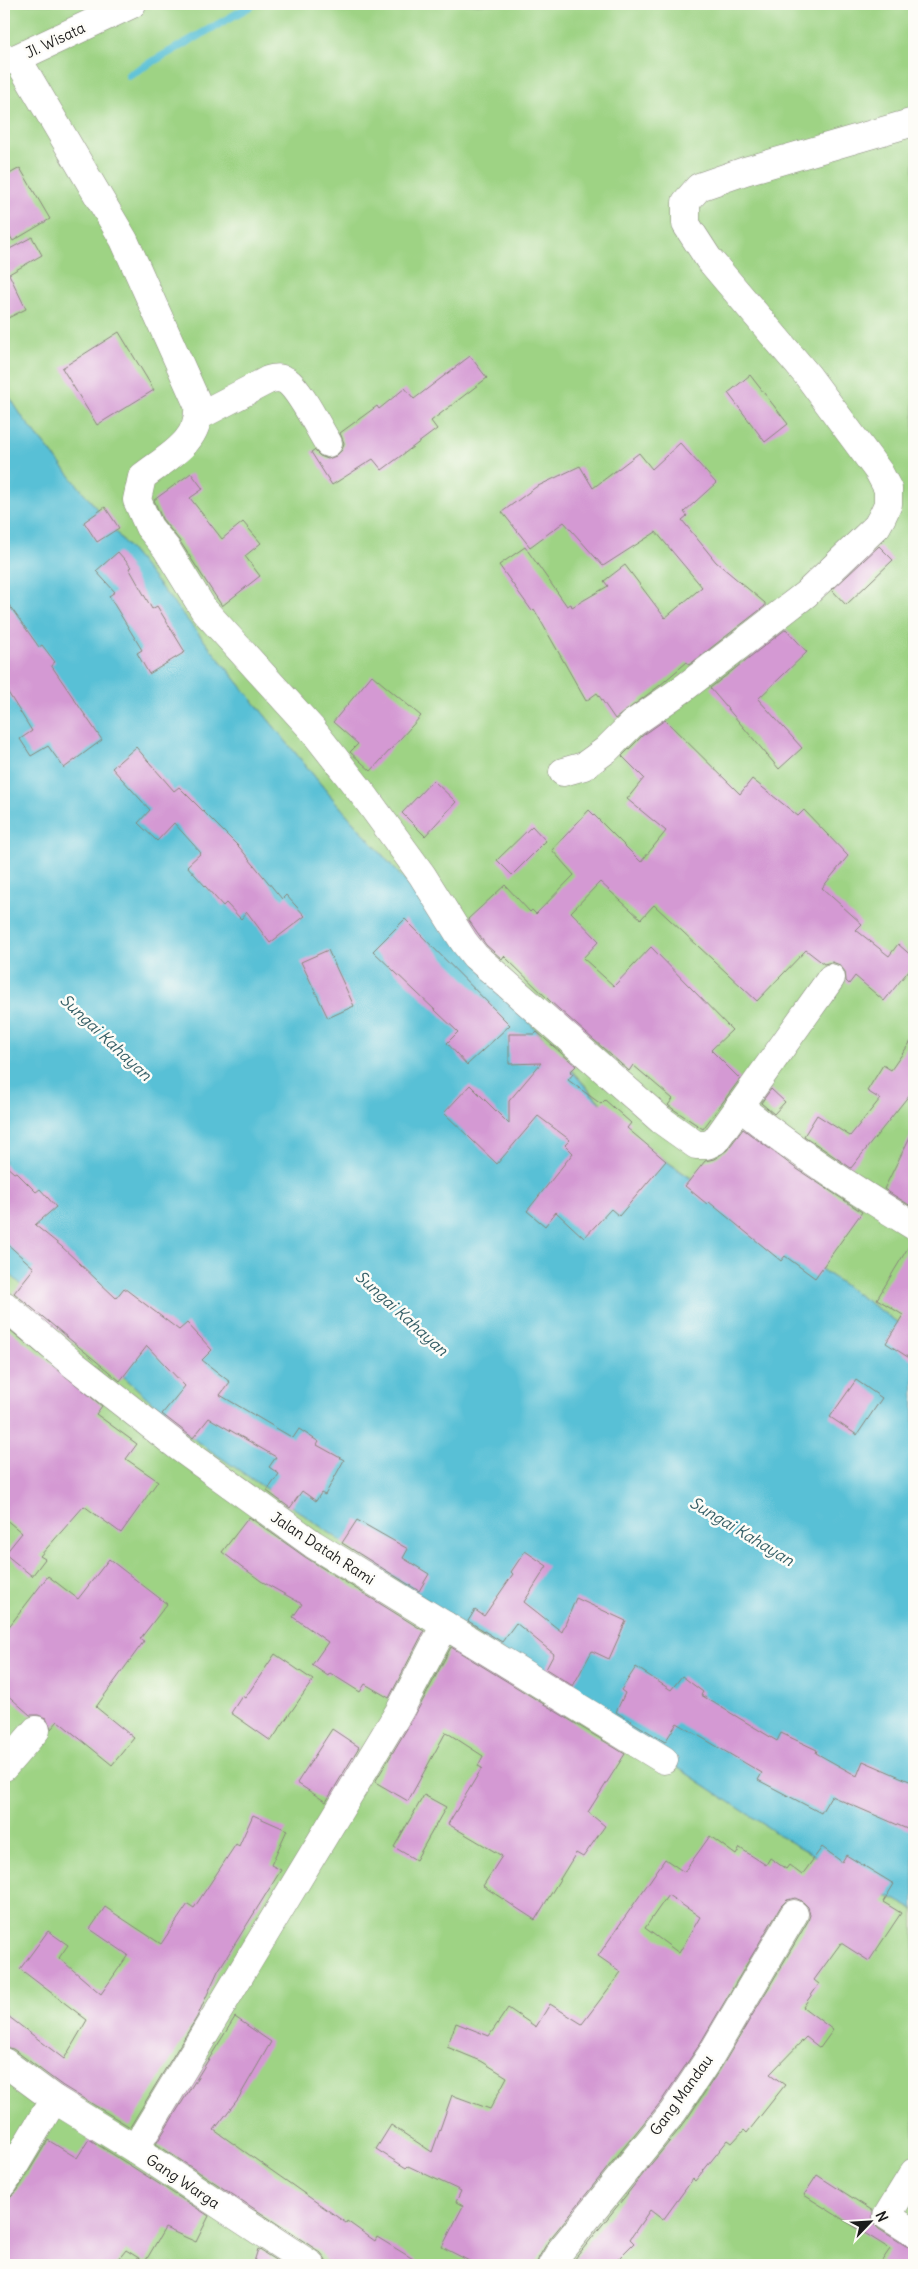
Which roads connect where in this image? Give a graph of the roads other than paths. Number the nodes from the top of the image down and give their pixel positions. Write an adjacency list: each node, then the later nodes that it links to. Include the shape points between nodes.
1 (132, 4): 2 (street, Jl. Wisata)
2 (10, 59): 4 (street, via 124,240 198,405)
3 (914, 122): 6 (street, via 745,170 698,187 686,202 686,224 708,258 808,376 879,472 888,489 888,504 877,526 806,594 632,724 606,750 584,766)
4 (199, 416): 5 (street, via 268,380 278,378 287,381 295,390); 8 (street, via 194,431 180,450 142,477 137,500 149,526 204,610 310,728 366,798 475,956 661,1120 696,1145 707,1146 715,1141)
5 (328, 444)
6 (563, 772)
7 (831, 978): 8 (street)
8 (739, 1106): 9 (street, via 780,1140)
9 (914, 1226)
10 (4, 1305): 11 (street, Jalan Datah Rami, via 188,1454 313,1544)
11 (445, 1625): 13 (street, Jalan Datah Rami); 18 (street, via 400,1710)
12 (36, 1730): 14 (street)
13 (664, 1760)
14 (4, 1767)
15 (794, 1914): 23 (street, Gang Mandau, via 711,2055 673,2112)
16 (4, 2062): 17 (street, Gang Warga)
17 (54, 2098): 18 (street, Gang Warga); 20 (street)
18 (135, 2149): 22 (street, Gang Warga)
19 (914, 2172): 21 (street, via 887,2216)
20 (4, 2183)
21 (914, 2233)
22 (310, 2265)
23 (552, 2265)

